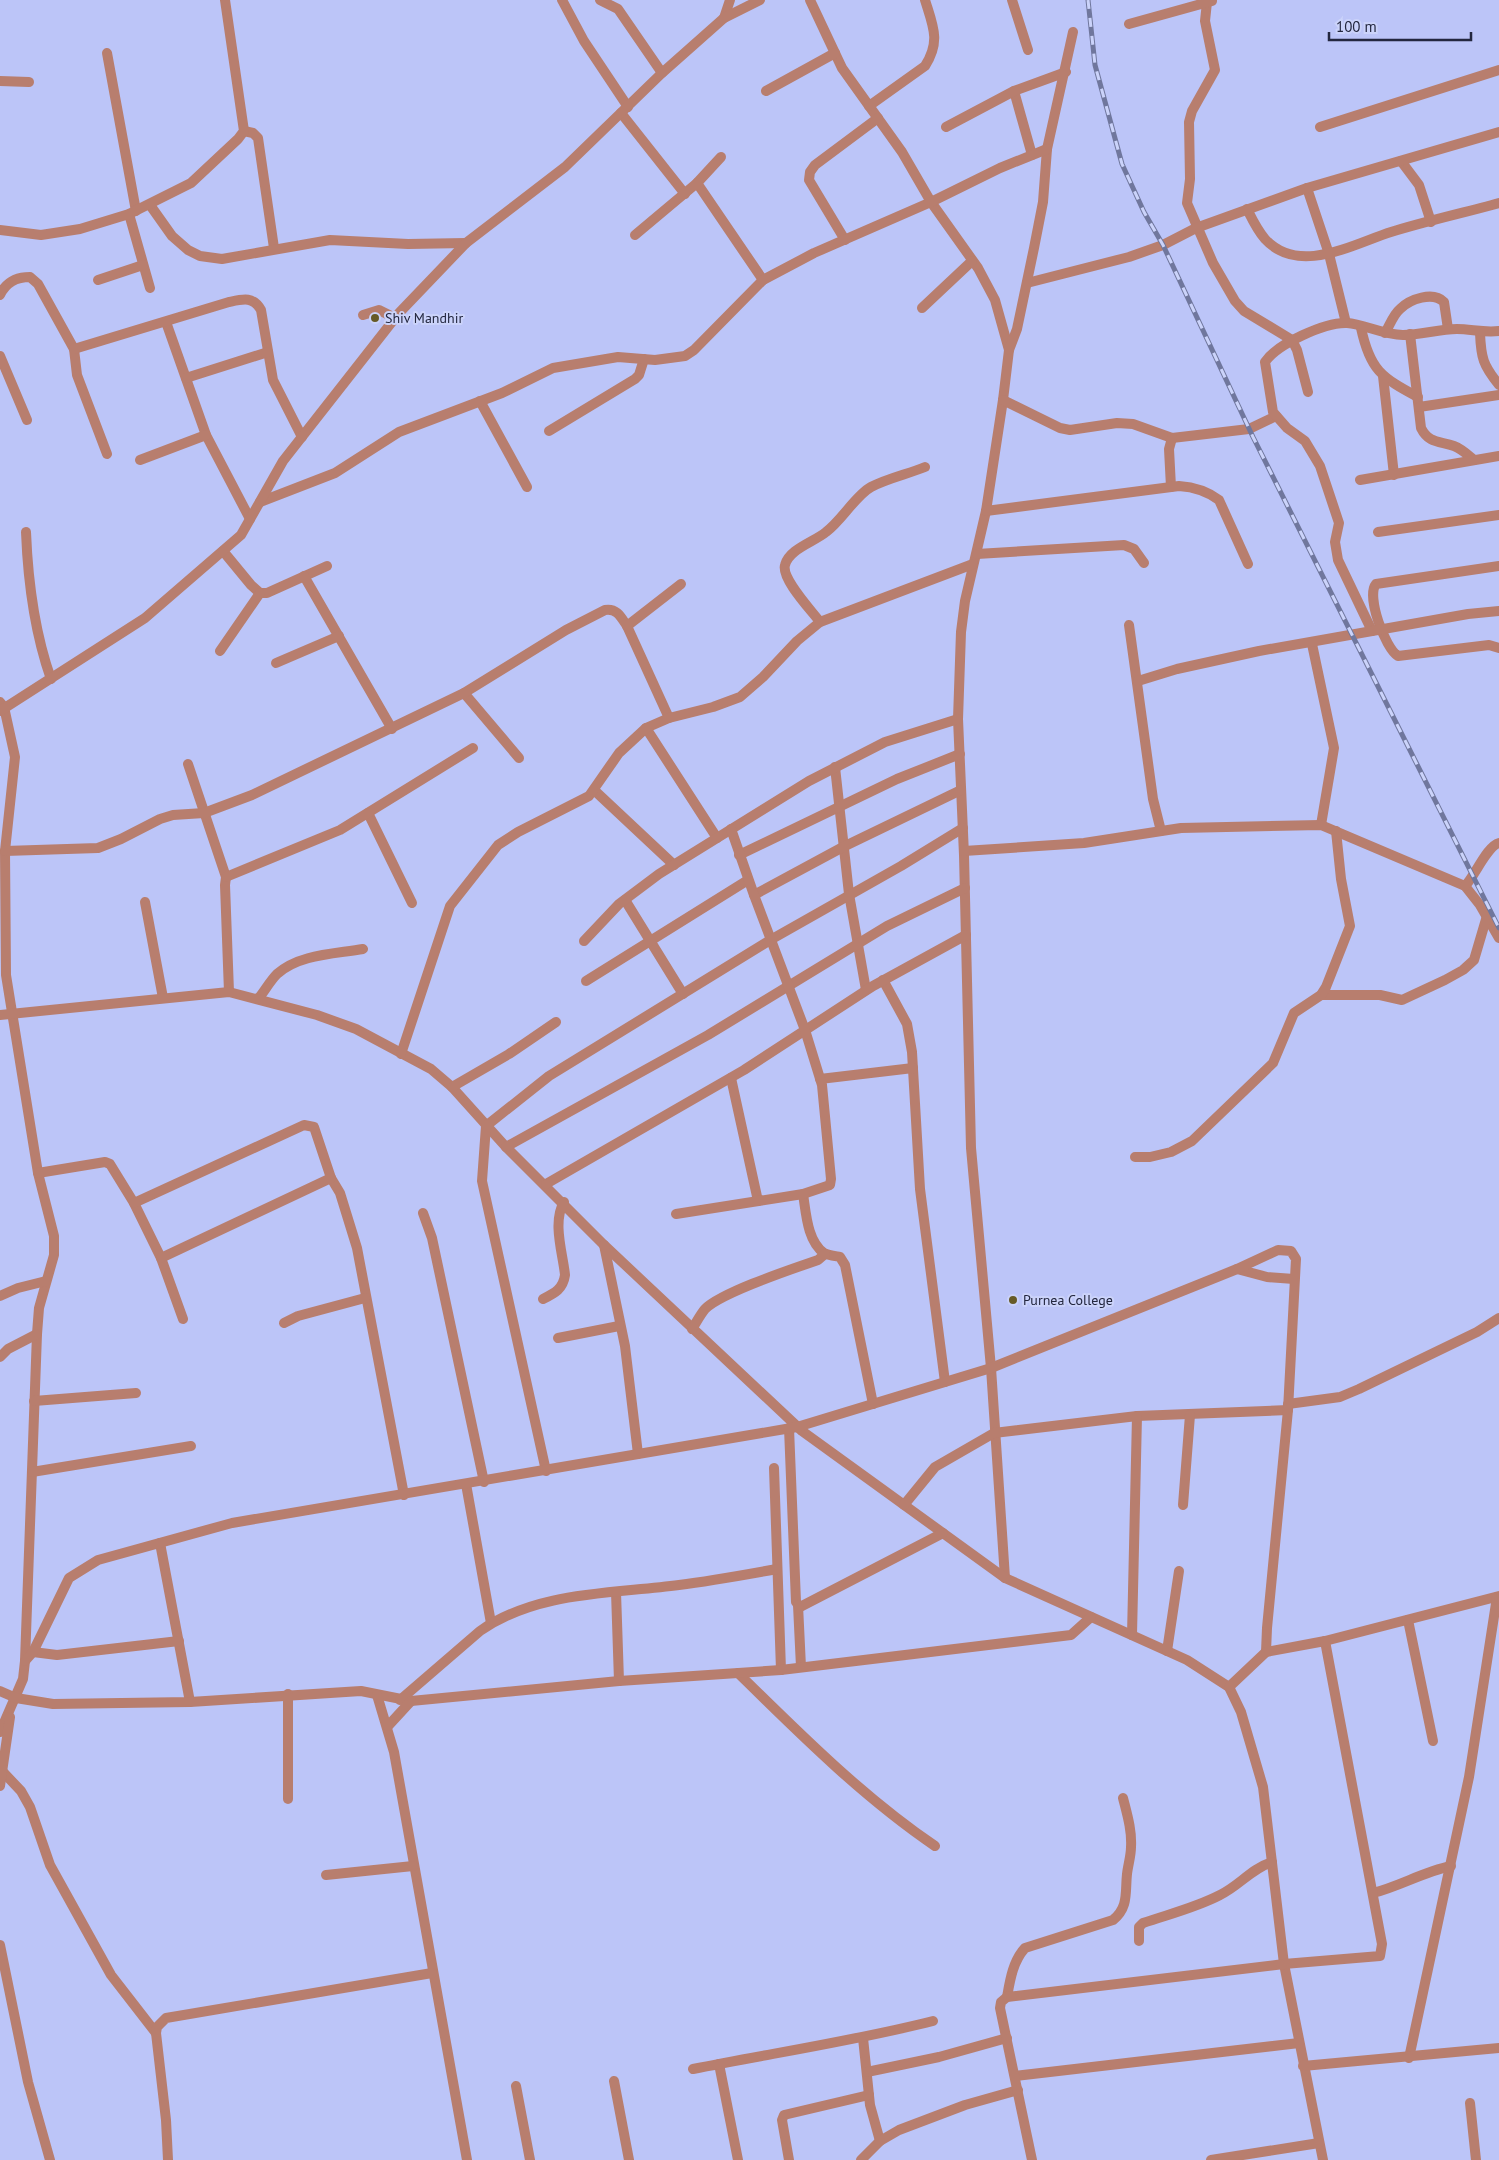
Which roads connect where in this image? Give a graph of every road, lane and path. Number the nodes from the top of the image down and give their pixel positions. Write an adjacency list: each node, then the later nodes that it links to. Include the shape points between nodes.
1 (225, 0): 28 (street)
2 (562, 0): 24 (street)
3 (600, 0): 18 (street, via 618,9)
4 (730, 0): 10 (street)
5 (760, 0): 10 (street)
6 (810, 0): 15 (street)
7 (925, 0): 23 (street, via 934,29 931,57 925,66)
8 (1012, 0): 13 (street)
9 (1212, 1): 11 (street); 43 (street, via 1205,21 1215,70 1189,122 1190,178 1186,197)
10 (724, 18): 18 (street)
11 (1129, 24)
12 (1073, 32): 17 (street)
13 (1028, 50)
14 (107, 53): 41 (street)
15 (835, 53): 21 (street); 23 (street)
16 (1499, 70): 27 (street)
17 (1066, 72): 22 (street); 30 (street)
18 (662, 73): 24 (street)
19 (0, 80): 20 (street)
20 (28, 82)
21 (766, 91)
22 (1014, 91): 26 (street); 31 (street)
23 (869, 106): 25 (street)
24 (624, 110): 36 (street); 47 (street, via 565,167)
25 (878, 118): 37 (street); 46 (street, via 810,172 809,180)
26 (946, 127)
27 (1320, 127)
28 (244, 131): 39 (street, via 191,183); 48 (street, via 254,133 258,138)
29 (1499, 132): 33 (street)
30 (1047, 149): 31 (street); 54 (street, via 1042,202)
31 (1032, 155): 37 (street)
32 (721, 157): 34 (street)
33 (1401, 161): 35 (street); 42 (street, via 1419,185)
34 (698, 183): 36 (street); 53 (street)
35 (1307, 188): 40 (street); 49 (street)
36 (685, 194): 45 (street)
37 (931, 202): 46 (street); 50 (street)
38 (1499, 203): 42 (street)
39 (150, 205): 41 (street); 48 (street, via 172,236 200,256 222,259)
40 (1247, 209): 43 (street); 49 (street, via 1264,238 1273,246 1310,256)
41 (132, 213): 44 (street, via 80,229 41,235); 51 (street)
42 (1431, 222): 49 (street, via 1392,231)
43 (1196, 228): 54 (street, via 1163,246); 68 (street, via 1235,301 1244,311)
44 (0, 230)
45 (635, 236)
46 (845, 240): 53 (street)
47 (466, 243): 48 (street, via 330,240); 59 (street)
48 (274, 248)
49 (1328, 254): 61 (street)
50 (972, 261): 57 (street); 70 (street, via 995,300)
51 (143, 265): 52 (street); 55 (street)
52 (98, 280)
53 (763, 280): 73 (street, via 685,356)
54 (1026, 283): 70 (street, via 1017,329)
55 (150, 288)
56 (0, 295): 69 (street, via 19,277 30,277 38,284)
57 (922, 308)
58 (363, 314): 59 (street, via 379,310)
59 (395, 318): 86 (street)
60 (166, 322): 69 (street); 71 (street, via 229,302 251,299 261,310); 75 (street)
61 (1346, 323): 62 (street); 68 (street)
62 (1361, 328): 66 (street); 74 (street, via 1366,351)
63 (1448, 329): 65 (street); 66 (street, via 1444,302 1437,297 1411,301 1400,308); 67 (street)
64 (1499, 331): 65 (street)
65 (1480, 332): 76 (street, via 1480,356)
66 (1385, 333): 67 (street)
67 (1410, 334): 81 (street)
68 (1292, 340): 77 (street); 82 (street, via 1265,362 1268,391)
69 (74, 348): 88 (street, via 77,375)
70 (1009, 350): 79 (street)
71 (268, 352): 75 (street); 86 (street, via 273,380)
72 (0, 356): 83 (street)
73 (644, 359): 80 (street, via 618,357 553,368); 84 (street, via 635,379)
74 (1383, 376): 81 (street); 93 (street)
75 (186, 378): 85 (street)
76 (1499, 385)
77 (1308, 392)
78 (1499, 395): 81 (street)
79 (1003, 400): 87 (street, via 1060,428 1070,430 1117,423 1133,424); 98 (street)
80 (480, 401): 95 (street); 97 (street, via 400,432 335,473)
81 (1418, 402): 91 (street, via 1421,428 1428,439 1454,446)
82 (1276, 416): 87 (street, via 1249,429); 116 (street, via 1305,441 1320,466 1339,523 1335,542 1338,560)
83 (27, 420)
84 (549, 431)
85 (206, 435): 90 (street); 100 (street)
86 (302, 437): 97 (street, via 283,461)
87 (1172, 438): 96 (street, via 1169,449)
88 (107, 454)
89 (1499, 456): 91 (street)
90 (140, 460)
91 (1474, 460): 93 (street)
92 (925, 468): 113 (street, via 872,486 825,533 791,555 785,565 785,576)
93 (1394, 475): 94 (street)
94 (1360, 480)
95 (527, 487)
96 (1172, 487): 98 (street); 106 (street, via 1191,487 1219,500)
97 (260, 502): 100 (street)
98 (986, 511): 104 (street)
99 (1499, 515): 102 (street)
100 (250, 519): 103 (street, via 242,534)
101 (26, 532): 122 (street, via 28,576 40,648)
102 (1378, 532)
103 (223, 551): 111 (street); 122 (street, via 145,618)
104 (975, 559): 105 (street, via 1124,545 1134,549); 113 (street); 127 (street, via 961,632)
105 (1144, 563)
106 (1248, 564)
107 (327, 566): 109 (street)
108 (1499, 566): 116 (street, via 1376,584 1372,600)
109 (304, 576): 111 (street, via 267,593); 117 (street)
110 (681, 584): 115 (street)
111 (260, 593): 120 (street)
112 (1499, 611): 116 (street)
113 (820, 622): 126 (street, via 740,696 713,707)
114 (1129, 625): 123 (street)
115 (627, 626): 124 (street, via 618,612 605,610 566,630); 126 (street)
116 (1377, 630): 118 (street); 119 (street, via 1398,656 1489,645)
117 (339, 636): 121 (street); 129 (street)
118 (1312, 644): 123 (street, via 1259,651); 140 (street, via 1334,748)
119 (1499, 648)
120 (220, 651)
121 (276, 663)
122 (51, 679): 125 (street)
123 (1138, 681): 143 (street)
124 (464, 693): 129 (street); 132 (street)
125 (1, 708): 148 (street, via 16,756)
126 (669, 718): 128 (street)
127 (958, 719): 131 (street); 134 (street, via 884,742)
128 (646, 728): 135 (street, via 619,753); 145 (street)
129 (392, 729): 138 (street, via 252,795)
130 (473, 748): 139 (street)
131 (960, 754): 136 (street); 137 (street, via 897,779)
132 (519, 758)
133 (188, 764): 138 (street)
134 (835, 768): 137 (street); 142 (street)
135 (594, 790): 151 (street); 183 (street, via 576,805 498,845 450,906)
136 (961, 790): 141 (street); 147 (street)
137 (838, 808): 147 (street); 150 (street)
138 (204, 813): 148 (street, via 160,818 121,840 98,848); 152 (street)
139 (368, 813): 152 (street, via 340,830); 160 (street)
140 (1321, 825): 143 (street); 144 (street)
141 (963, 828): 149 (street); 156 (street)
142 (731, 829): 145 (street); 150 (street)
143 (1161, 831): 149 (street, via 1084,843)
144 (1336, 831): 154 (street); 176 (street, via 1350,926 1333,973)
145 (717, 838): 151 (street)
146 (1499, 843): 154 (street, via 1491,847 1474,878)
147 (843, 847): 156 (street); 157 (street)
148 (5, 851): 169 (street)
149 (964, 851): 155 (street)
150 (739, 856): 153 (street)
151 (674, 865): 158 (street)
152 (226, 877): 174 (street)
153 (748, 880): 157 (street); 165 (street)
154 (1465, 886): 161 (street)
155 (965, 888): 162 (street); 167 (street)
156 (849, 894): 164 (street); 167 (street)
157 (754, 895): 164 (street)
158 (625, 900): 165 (street); 166 (street)
159 (145, 902): 177 (street)
160 (412, 903)
161 (1487, 916): 163 (street); 176 (street, via 1474,960 1445,980 1402,1000 1380,995)
162 (966, 935): 170 (street); 217 (street, via 971,1148)
163 (1499, 938)
164 (772, 939): 172 (street); 175 (street)
165 (651, 940): 171 (street); 175 (street)
166 (584, 941)
167 (859, 942): 172 (street); 173 (street)
168 (363, 949): 178 (street, via 295,963 277,974)
169 (3, 971): 179 (street)
170 (883, 980): 173 (street); 184 (street, via 906,1024)
171 (586, 981)
172 (788, 985): 182 (street); 189 (street, via 699,1040)
173 (866, 990): 182 (street)
174 (230, 992): 177 (street); 178 (street)
175 (683, 994): 188 (street, via 549,1076)
176 (1321, 995): 190 (street, via 1294,1013 1273,1063 1192,1141 1171,1152)
177 (163, 998): 179 (street)
178 (258, 1000): 183 (street, via 356,1029)
179 (11, 1014): 180 (street); 191 (street)
180 (0, 1015)
181 (556, 1022): 187 (street)
182 (805, 1030): 185 (street); 186 (street)
183 (401, 1054): 187 (street, via 431,1069)
184 (914, 1068): 186 (street); 218 (street, via 920,1189)
185 (731, 1078): 193 (street); 195 (street)
186 (820, 1079): 194 (street, via 831,1179 830,1185)
187 (452, 1087): 188 (street)
188 (486, 1126): 189 (street); 230 (street, via 482,1181)
189 (506, 1147): 193 (street)
190 (1135, 1158)
191 (38, 1174): 197 (street, via 105,1162 110,1164); 205 (street, via 54,1236 54,1254)
192 (331, 1178): 197 (street, via 314,1127 304,1125); 202 (street); 207 (street, via 340,1193 357,1248)
193 (546, 1184): 196 (street)
194 (803, 1194): 195 (street); 201 (street, via 809,1229)
195 (758, 1201): 199 (street)
196 (564, 1202): 200 (street); 208 (street, via 559,1209 558,1222 564,1284 558,1292)
197 (134, 1203): 202 (street)
198 (423, 1213): 232 (street, via 432,1238)
199 (676, 1214)
200 (604, 1245): 212 (street); 213 (street)
201 (825, 1254): 213 (street, via 818,1260 756,1283 712,1304); 221 (street, via 840,1256 845,1265)
202 (161, 1258): 210 (street)
203 (1237, 1269): 204 (street, via 1268,1277); 204 (street, via 1278,1250 1291,1251 1296,1259); 217 (street)
204 (1294, 1279): 222 (street)
205 (46, 1281): 206 (street); 214 (street)
206 (0, 1296)
207 (365, 1298): 211 (street, via 298,1316); 234 (street)
208 (543, 1299)
209 (1499, 1318): 222 (street, via 1477,1332 1359,1389 1340,1397)
210 (183, 1319)
211 (284, 1323)
212 (619, 1326): 215 (street); 228 (street, via 625,1346)
213 (692, 1329): 225 (street)
214 (37, 1334): 216 (street, via 8,1349); 220 (street)
215 (558, 1338)
216 (0, 1357)
217 (991, 1368): 218 (street); 226 (street)
218 (945, 1382): 221 (street)
219 (136, 1393): 220 (street)
220 (34, 1401): 231 (street)
221 (873, 1404): 225 (street)
222 (1288, 1407): 223 (street); 253 (street)
223 (1190, 1415): 224 (street); 236 (street)
224 (1137, 1416): 226 (street); 248 (street)
225 (793, 1428): 228 (street); 235 (street); 244 (street)
226 (994, 1433): 235 (street, via 935,1467); 241 (street)
227 (190, 1446): 231 (street)
228 (638, 1454): 230 (street)
229 (774, 1468): 239 (street)
230 (546, 1471): 232 (street)
231 (32, 1472): 254 (street)
232 (484, 1482): 233 (street)
233 (466, 1484): 234 (street); 247 (street)
234 (404, 1495): 238 (street, via 232,1523)
235 (904, 1505): 237 (street)
236 (1183, 1505)
237 (944, 1534): 241 (street); 244 (street)
238 (160, 1543): 249 (street); 252 (street, via 98,1560 69,1578)
239 (777, 1569): 242 (street); 256 (street)
240 (1179, 1570): 251 (street)
241 (1005, 1578): 245 (street)
242 (616, 1592): 247 (street, via 554,1599); 258 (street)
243 (1498, 1596): 246 (street); 278 (street)
244 (798, 1606): 255 (street)
245 (1091, 1616): 248 (street); 255 (street, via 1071,1635)
246 (1408, 1620): 250 (street); 270 (street)
247 (491, 1623): 264 (street, via 464,1642)
248 (1132, 1635): 251 (street)
249 (179, 1641): 252 (street, via 57,1655); 266 (street)
250 (1325, 1641): 253 (street); 280 (street)
251 (1167, 1651): 259 (street)
252 (33, 1652): 254 (street)
253 (1266, 1652): 259 (street)
254 (25, 1661): 263 (street)
255 (801, 1667): 256 (street)
256 (781, 1670): 257 (street)
257 (738, 1673): 258 (street); 275 (street, via 794,1729 901,1823)
258 (620, 1681): 265 (street)
259 (1229, 1687): 276 (street, via 1241,1712 1262,1787)
260 (0, 1691): 263 (street)
261 (288, 1694): 262 (street, via 361,1692); 266 (street); 274 (street)
262 (377, 1695): 264 (street); 268 (street)
263 (16, 1698): 266 (street, via 53,1704); 267 (street)
264 (400, 1700): 265 (street)
265 (411, 1701): 268 (street)
266 (190, 1702)
267 (11, 1708): 269 (street); 271 (street)
268 (388, 1726): 277 (street)
269 (0, 1732)
270 (1433, 1741)
271 (3, 1772): 272 (street); 287 (street, via 21,1790 50,1865 111,1975)
272 (0, 1786)
273 (1122, 1798): 285 (street, via 1130,1823 1131,1847 1126,1900 1121,1913 1113,1920 1025,1948 1016,1961)
274 (288, 1799)
275 (935, 1846)
276 (1272, 1862): 281 (street, via 1193,1908 1143,1923 1139,1927); 283 (street)
277 (413, 1866): 279 (street); 284 (street)
278 (1451, 1866): 280 (street, via 1426,1872 1401,1885); 292 (street)
279 (326, 1874)
280 (1373, 1893): 283 (street, via 1382,1944 1380,1956)
281 (1139, 1941)
282 (0, 1945): 305 (street, via 28,2082)
283 (1284, 1964): 285 (street); 290 (street)
284 (432, 1974): 287 (street, via 166,2018); 307 (street)
285 (1007, 1998): 289 (street, via 1000,2002)
286 (933, 2021): 288 (street)
287 (156, 2033): 306 (street)
288 (863, 2038): 293 (street); 296 (street)
289 (1006, 2038): 296 (street, via 939,2057); 297 (street)
290 (1298, 2043): 294 (street); 297 (street)
291 (1499, 2048): 292 (street)
292 (1409, 2058): 294 (street)
293 (719, 2064): 295 (street); 310 (street)
294 (1303, 2066): 304 (street)
295 (693, 2069)
296 (866, 2072): 301 (street)
297 (1015, 2076): 300 (street)
298 (614, 2082): 309 (street)
299 (516, 2086): 308 (street)
300 (1018, 2090): 303 (street, via 965,2105 898,2130); 313 (street)
301 (869, 2095): 303 (street); 311 (street, via 784,2116)
302 (1470, 2103): 316 (street)
303 (880, 2141): 312 (street)
304 (1319, 2143): 314 (street); 315 (street)
305 (50, 2160)
306 (168, 2160)
307 (467, 2160)
308 (530, 2160)
309 (629, 2160)
310 (738, 2160)
311 (789, 2160)
312 (860, 2160)
313 (1032, 2160)
314 (1211, 2160)
315 (1322, 2160)
316 (1476, 2160)

